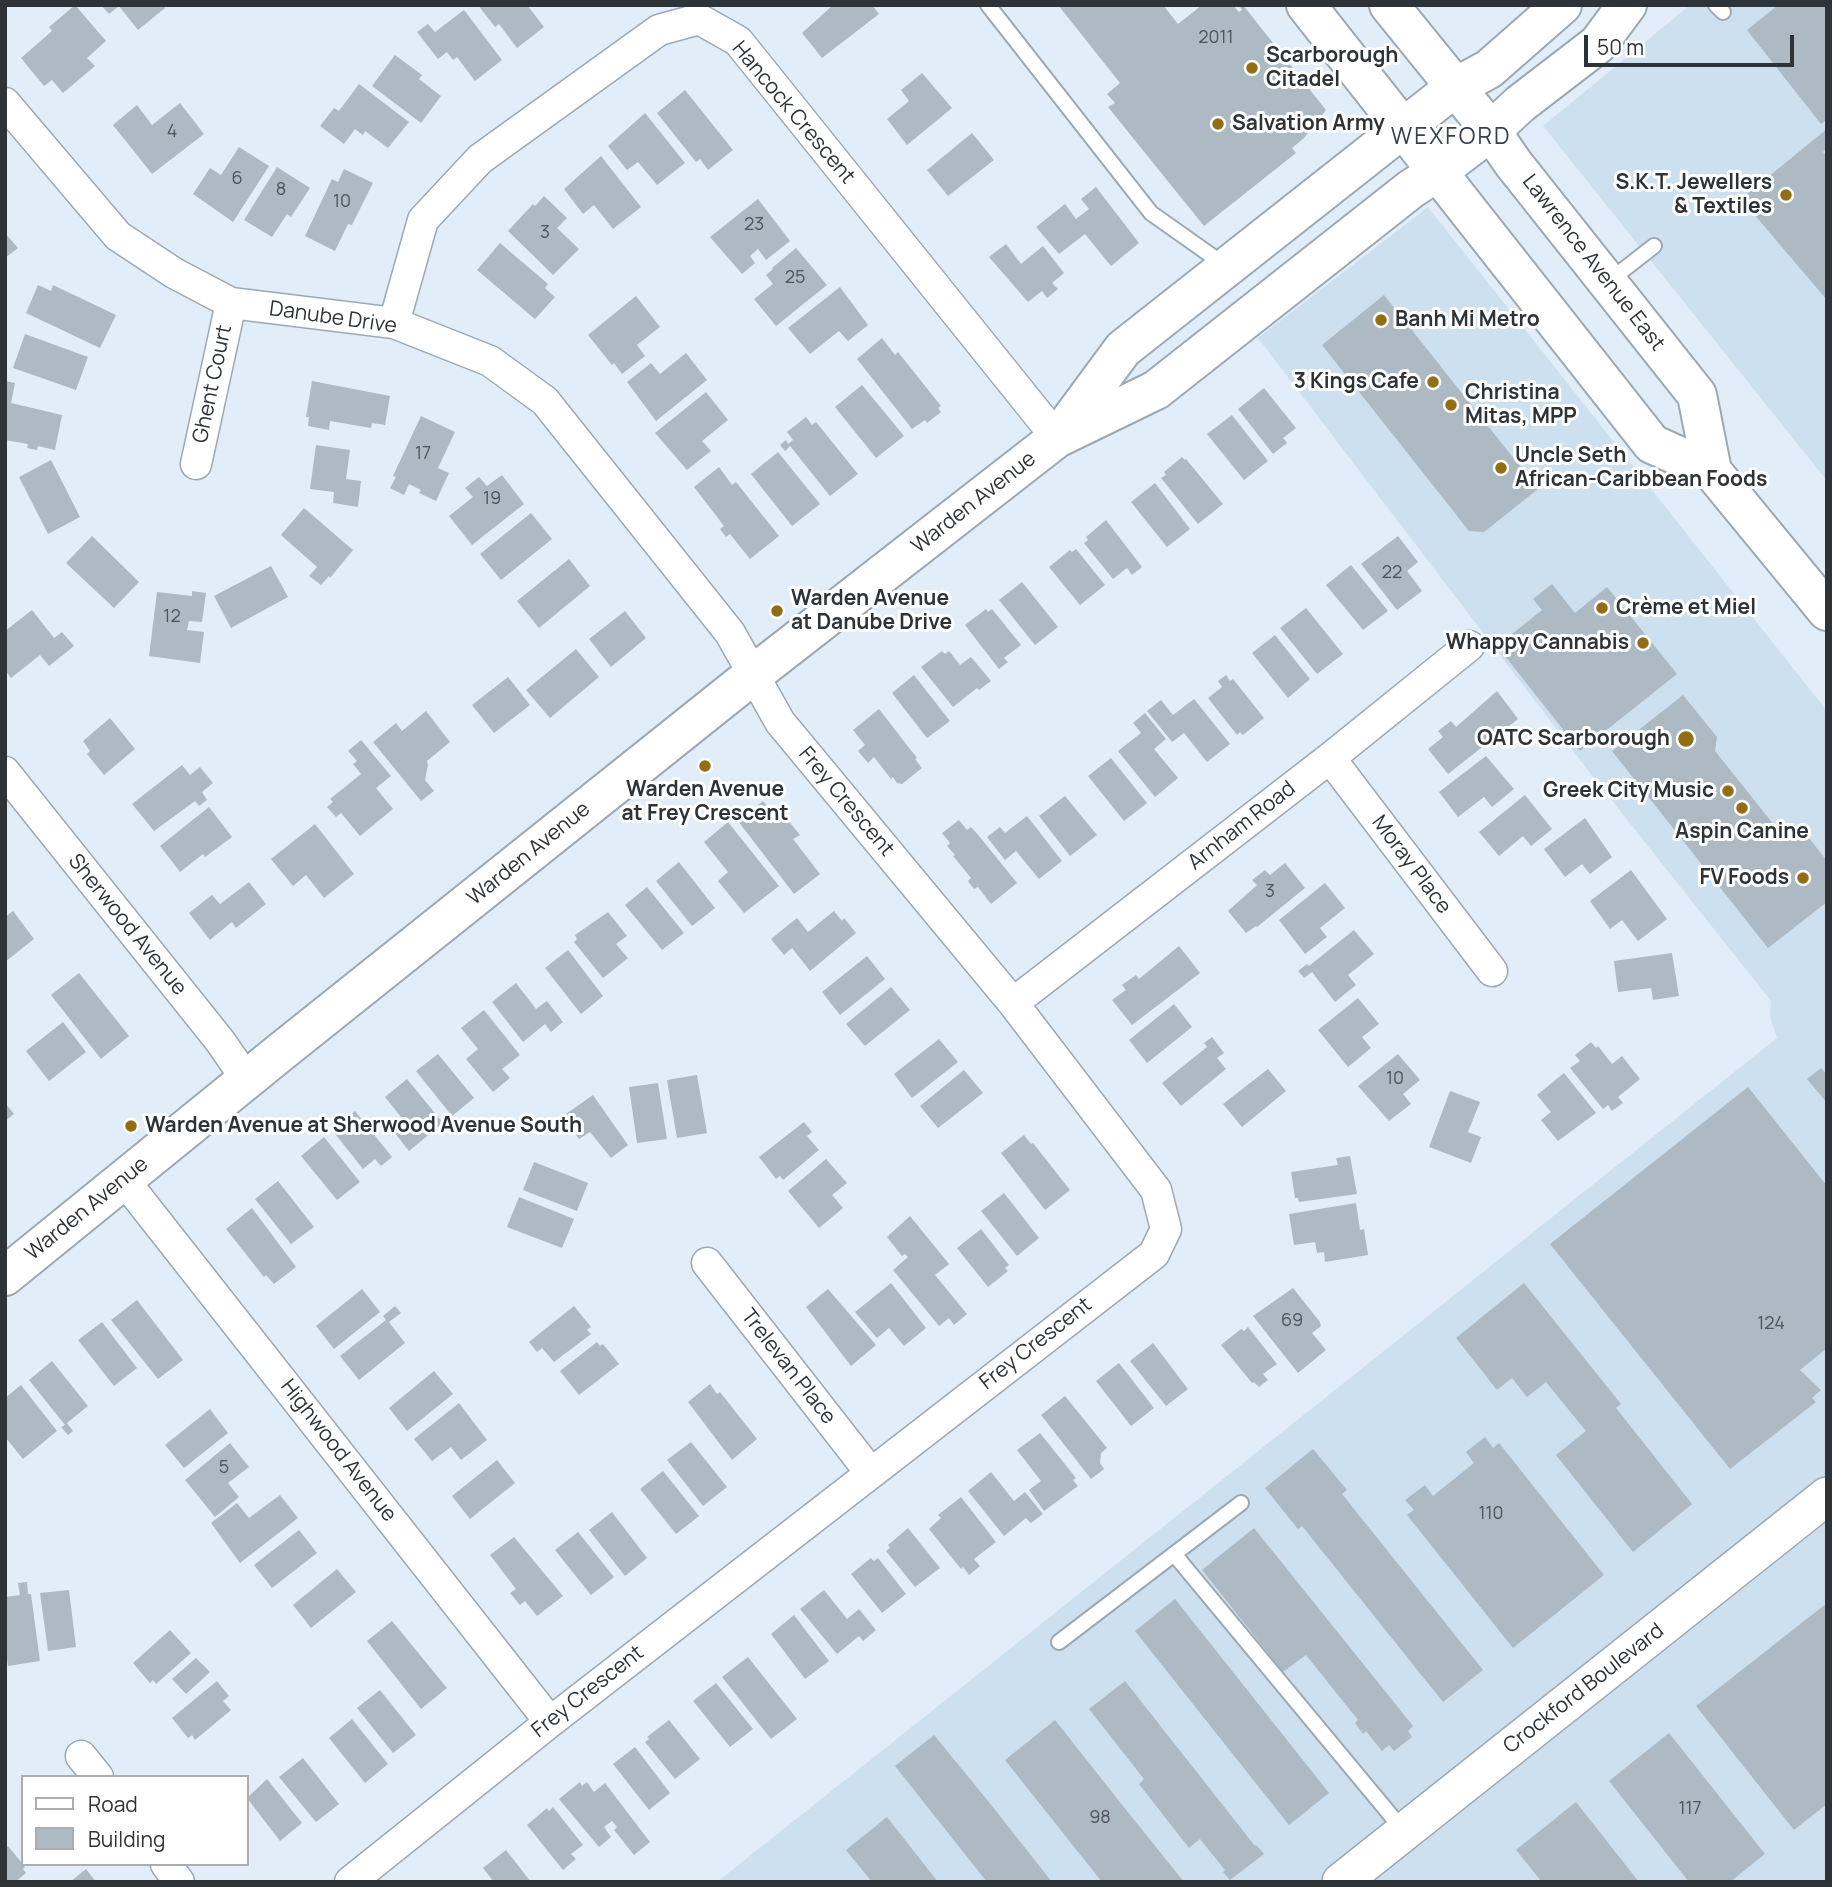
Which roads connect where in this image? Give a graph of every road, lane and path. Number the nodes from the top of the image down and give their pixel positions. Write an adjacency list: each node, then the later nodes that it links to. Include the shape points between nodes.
1 (988, 5): 12 (lane, via 1151,213)
2 (1306, 5): 8 (main road, Lawrence Avenue East)
3 (1389, 5): 6 (main road, Lawrence Avenue East)
4 (1562, 5): 6 (main road, Warden Avenue, via 1489,69)
5 (1627, 5): 9 (main road, Warden Avenue, via 1598,44)
6 (1454, 88): 8 (main road, Warden Avenue); 9 (main road, Lawrence Avenue East)
7 (5, 103): 14 (street, Danube Drive, via 118,236)
8 (1403, 130): 10 (main road, Lawrence Avenue East); 12 (main road, Warden Avenue)
9 (1491, 131): 10 (main road, Warden Avenue); 13 (main road, Lawrence Avenue East)
10 (1437, 172): 16 (main road, Warden Avenue, via 1156,390); 18 (main road, Lawrence Avenue East, via 1653,444)
11 (1654, 246): 13 (lane)
12 (1227, 267): 16 (main road, Warden Avenue, via 1123,349)
13 (1608, 282): 18 (main road, Lawrence Avenue East, via 1697,396)
14 (231, 303): 15 (street, Danube Drive); 17 (street, Ghent Court)
15 (394, 323): 16 (street, Hancock Crescent, via 423,220 480,159 659,30 699,19 738,41); 21 (street, Danube Drive, via 490,361 545,401 730,633)
16 (1057, 438): 21 (main road, Warden Avenue)
17 (196, 464)
18 (1712, 471): 19 (main road, Lawrence Avenue East)
19 (1827, 611)
20 (1469, 646): 22 (street, Arnham Road)
21 (754, 674): 25 (street, Frey Crescent, via 787,731); 26 (main road, Warden Avenue)
22 (1330, 758): 24 (street, Moray Place); 25 (street, Arnham Road)
23 (5, 772): 26 (street, Sherwood Avenue)
24 (1492, 971)
25 (1013, 1003): 30 (street, Frey Crescent, via 1156,1190 1166,1229 1154,1254)
26 (247, 1080): 27 (main road, Warden Avenue)
27 (124, 1180): 29 (main road, Warden Avenue); 35 (street, Highwood Avenue)
28 (707, 1263): 30 (street, Trelevan Place)
29 (5, 1276)
30 (870, 1472): 35 (street, Frey Crescent)
31 (1827, 1496): 36 (street, Crockford Boulevard)
32 (1241, 1503): 33 (lane)
33 (1174, 1555): 34 (lane); 36 (lane)
34 (1059, 1642)
35 (550, 1722): 39 (street, Frey Crescent)
36 (1404, 1832): 40 (street, Crockford Boulevard)
37 (167, 1866): 38 (street)
38 (179, 1882)
39 (350, 1882)
40 (1341, 1882)

